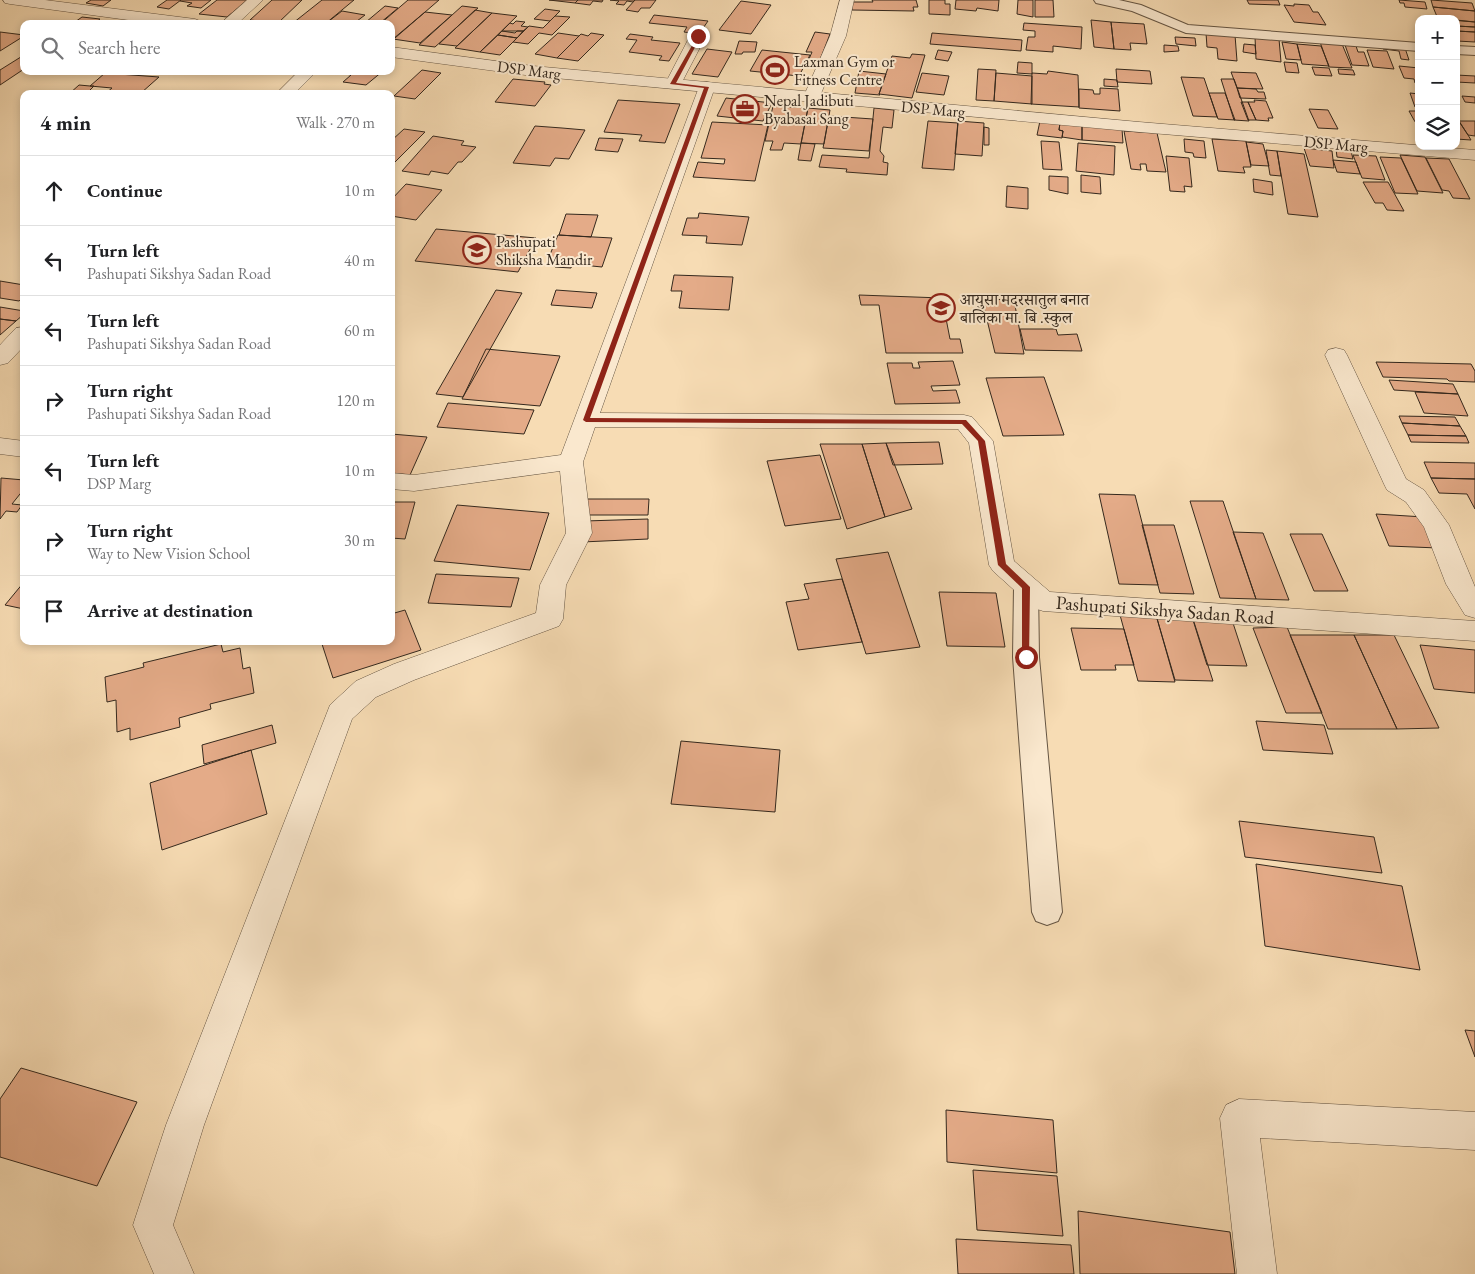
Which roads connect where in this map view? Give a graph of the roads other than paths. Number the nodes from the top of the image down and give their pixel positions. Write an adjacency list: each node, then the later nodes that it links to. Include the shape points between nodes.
1 (10, 0): 5 (street)
2 (256, 0): 6 (street)
3 (847, 0): 16 (street, via 838,36)
4 (1101, 0): 8 (lane, via 1136,8 1186,30)
5 (164, 20)
6 (233, 20)
7 (698, 36): 13 (street)
8 (1415, 47)
9 (1460, 50): 10 (lane)
10 (1475, 51)
11 (395, 53): 13 (street, DSP Marg, via 533,71)
12 (305, 75): 15 (street)
13 (673, 84): 14 (street, DSP Marg)
14 (707, 87): 16 (street, DSP Marg); 19 (street)
15 (288, 90)
16 (811, 98): 17 (street, DSP Marg)
17 (1475, 155)
18 (1336, 356): 25 (street, via 1396,484 1415,496 1436,525 1459,584)
19 (586, 420): 22 (street); 24 (street, Pashupati Sikshya Sadan Road, via 964,422 981,441 1002,565)
20 (0, 446): 21 (street)
21 (20, 448)
22 (570, 462): 23 (street, via 414,483); 29 (street, via 579,533 553,585 549,619 396,675 366,689 340,713 185,1125 153,1225)
23 (395, 482)
24 (1026, 587): 26 (street, Pashupati Sikshya Sadan Road, via 1042,601); 27 (lane, via 1026,657)
25 (1475, 608)
26 (1475, 631)
27 (1047, 912)
28 (1475, 1131): 30 (street, via 1238,1118)
29 (174, 1274)
30 (1257, 1274)

